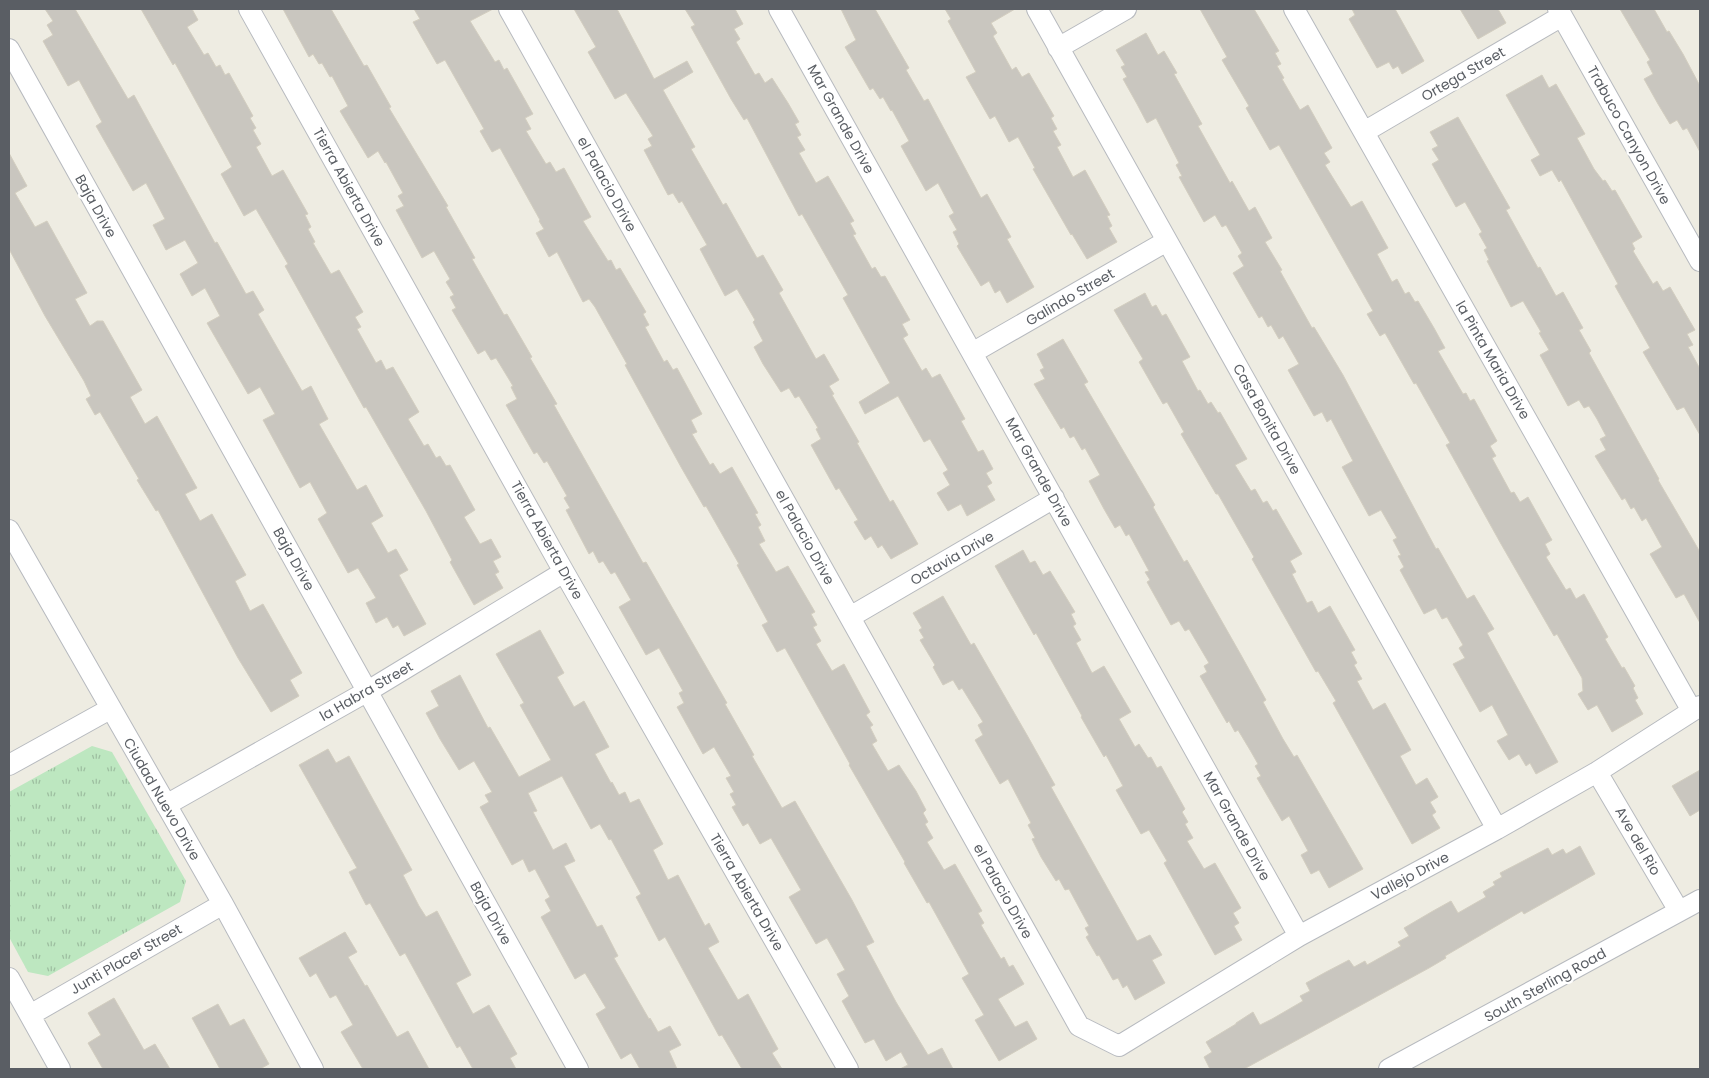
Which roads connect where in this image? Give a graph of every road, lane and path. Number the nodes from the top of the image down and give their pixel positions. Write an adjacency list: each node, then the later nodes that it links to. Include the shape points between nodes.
1 (249, 9): 16 (street, Tierra Abierta Drive)
2 (509, 9): 17 (street, el Palacio Drive)
3 (779, 9): 13 (street, Mar Grande Drive)
4 (1037, 9): 8 (street, Casa Bonita Drive)
5 (1126, 9): 8 (street)
6 (1294, 9): 10 (street, la Pinta Maria Drive)
7 (1560, 12): 10 (street, Ortega Street); 12 (street, Trabuco Canyon Drive)
8 (1058, 48): 11 (street, Casa Bonita Drive)
9 (9, 49): 18 (street, Baja Drive)
10 (1364, 132): 19 (street, la Pinta Maria Drive)
11 (1167, 241): 13 (street, Galindo Street); 24 (street, Casa Bonita Drive)
12 (1700, 261)
13 (972, 353): 14 (street, Mar Grande Drive)
14 (1054, 498): 17 (street, Octavia Drive); 28 (street, Mar Grande Drive)
15 (9, 530): 20 (street, Ciudad Nuevo Drive)
16 (564, 572): 18 (street, la Habra Street); 35 (street, Tierra Abierta Drive)
17 (850, 617): 31 (street, el Palacio Drive, via 1078,1026)
18 (368, 691): 23 (street, la Habra Street); 34 (street, Baja Drive)
19 (1696, 708): 22 (street, Vallejo Drive)
20 (110, 709): 21 (street); 23 (street, Ciudad Nuevo Drive)
21 (9, 765)
22 (1597, 772): 24 (street, Vallejo Drive); 27 (street, Ave del Rio)
23 (166, 806): 26 (street, Ciudad Nuevo Drive)
24 (1497, 829): 28 (street, Vallejo Drive)
25 (1700, 900): 27 (street, South Sterling Road)
26 (222, 904): 30 (street, Junti Placer Street); 33 (street, Ciudad Nuevo Drive)
27 (1679, 911): 36 (street, South Sterling Road)
28 (1299, 936): 31 (street, Vallejo Drive)
29 (9, 978): 30 (street)
30 (30, 1015): 32 (street)
31 (1119, 1046)
32 (60, 1069)
33 (313, 1069)
34 (578, 1069)
35 (848, 1069)
36 (1389, 1069)

